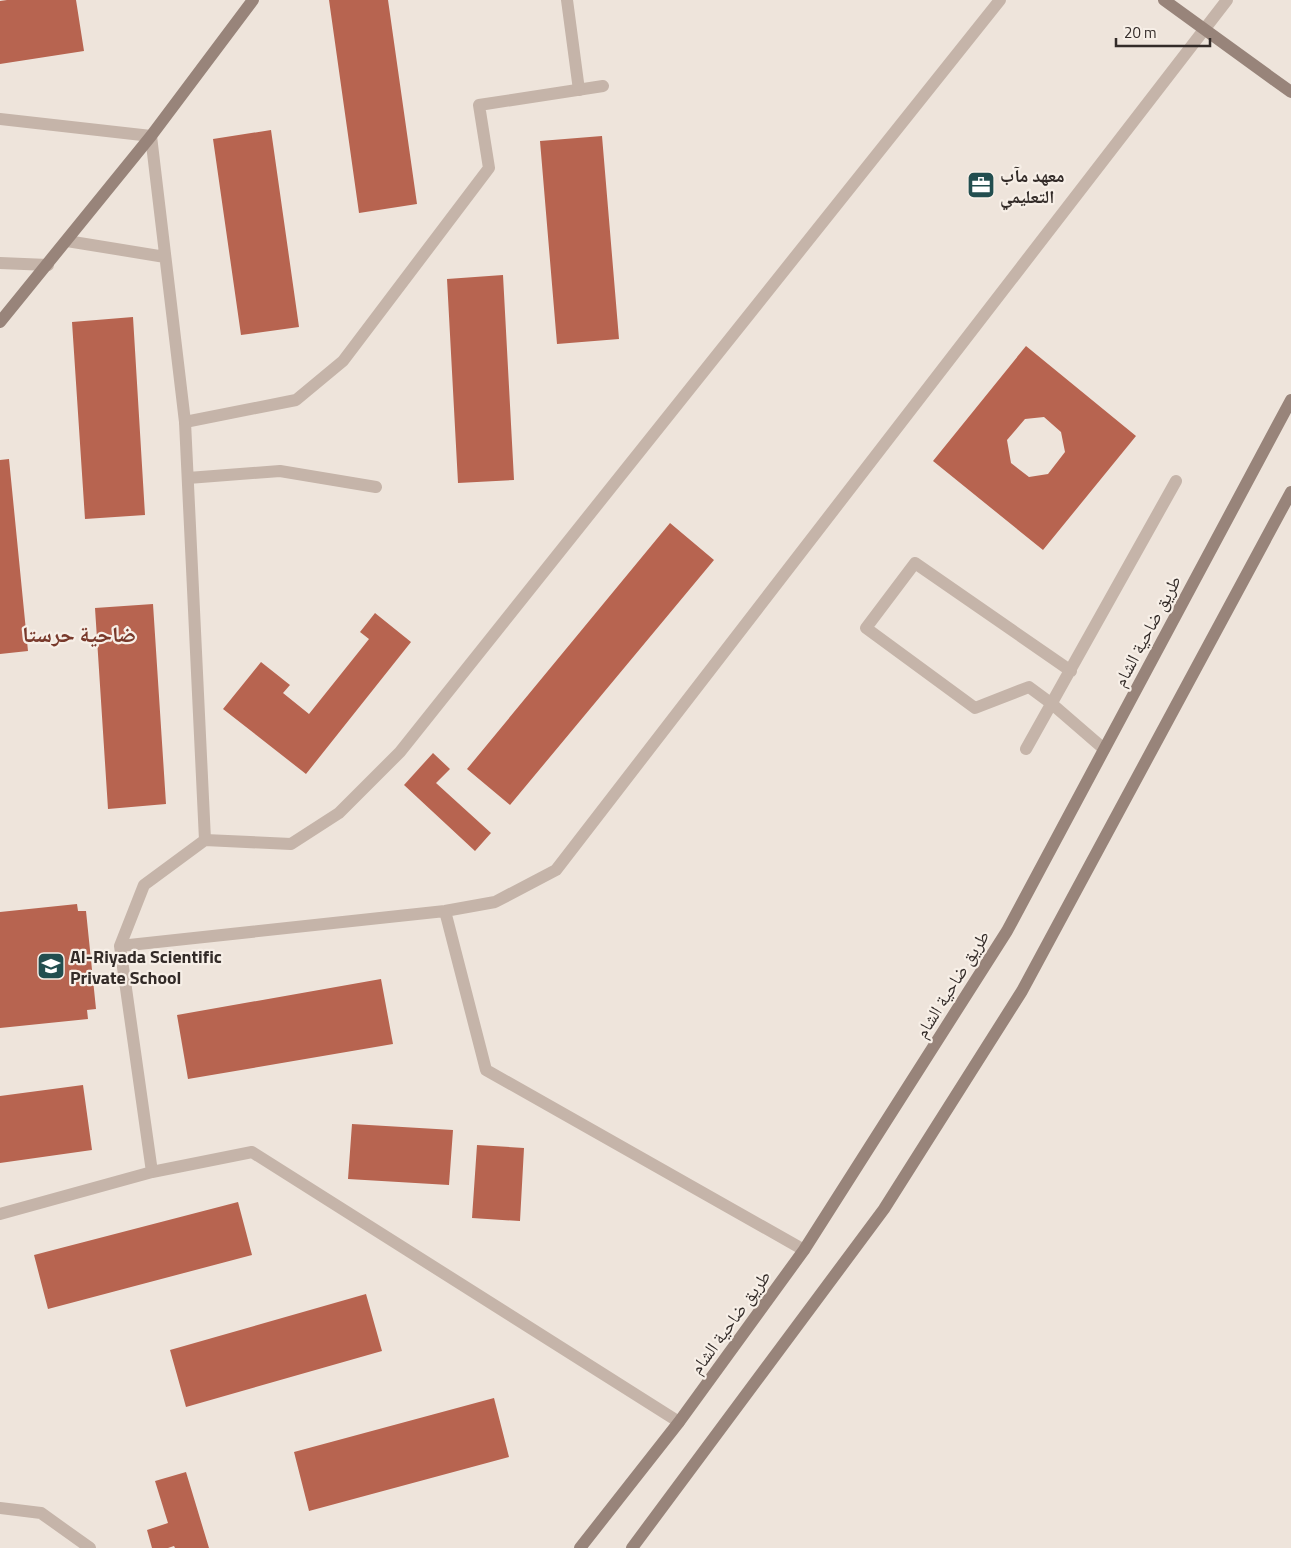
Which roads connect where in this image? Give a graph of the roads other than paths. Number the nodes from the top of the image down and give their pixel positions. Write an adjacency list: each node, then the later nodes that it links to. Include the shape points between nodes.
1 (252, 0): 11 (main road)
2 (567, 0): 8 (street)
3 (1000, 0): 27 (street, via 400,752 339,813 291,844)
4 (1164, 0): 6 (main road)
5 (1227, 0): 6 (street)
6 (1205, 30): 9 (main road); 28 (street, via 556,870 495,902)
7 (603, 86): 8 (street)
8 (579, 90): 18 (street, via 479,104 489,168 349,353 296,400)
9 (1291, 92)
10 (0, 119): 11 (street)
11 (151, 136): 12 (main road); 13 (street)
12 (67, 241): 13 (street); 15 (main road)
13 (165, 257): 18 (street)
14 (0, 263): 15 (street)
15 (48, 265): 16 (main road)
16 (0, 322)
17 (1291, 400): 26 (main road, طريق ضاحية الشام)
18 (185, 422): 19 (street)
19 (188, 478): 21 (street, via 280,472); 27 (street)
20 (1176, 481): 23 (street)
21 (376, 487)
22 (1291, 492): 37 (main road, via 1016,999 884,1209)
23 (1070, 671): 24 (street); 24 (street, via 915,563 866,628 975,708 1029,687)
24 (1052, 704): 25 (street); 26 (street)
25 (1026, 749)
26 (1104, 749): 32 (main road, طريق ضاحية الشام, via 1006,931)
27 (205, 840): 29 (street, via 144,885)
28 (445, 910): 29 (street); 32 (street, via 486,1070)
29 (120, 946): 30 (street)
30 (152, 1172): 31 (street); 33 (street, via 252,1152)
31 (0, 1214)
32 (804, 1250): 33 (main road, طريق ضاحية الشام)
33 (679, 1422): 36 (main road, طريق ضاحية الشام)
34 (0, 1508): 35 (street, via 41,1513)
35 (90, 1548)
36 (580, 1548)
37 (632, 1548)

